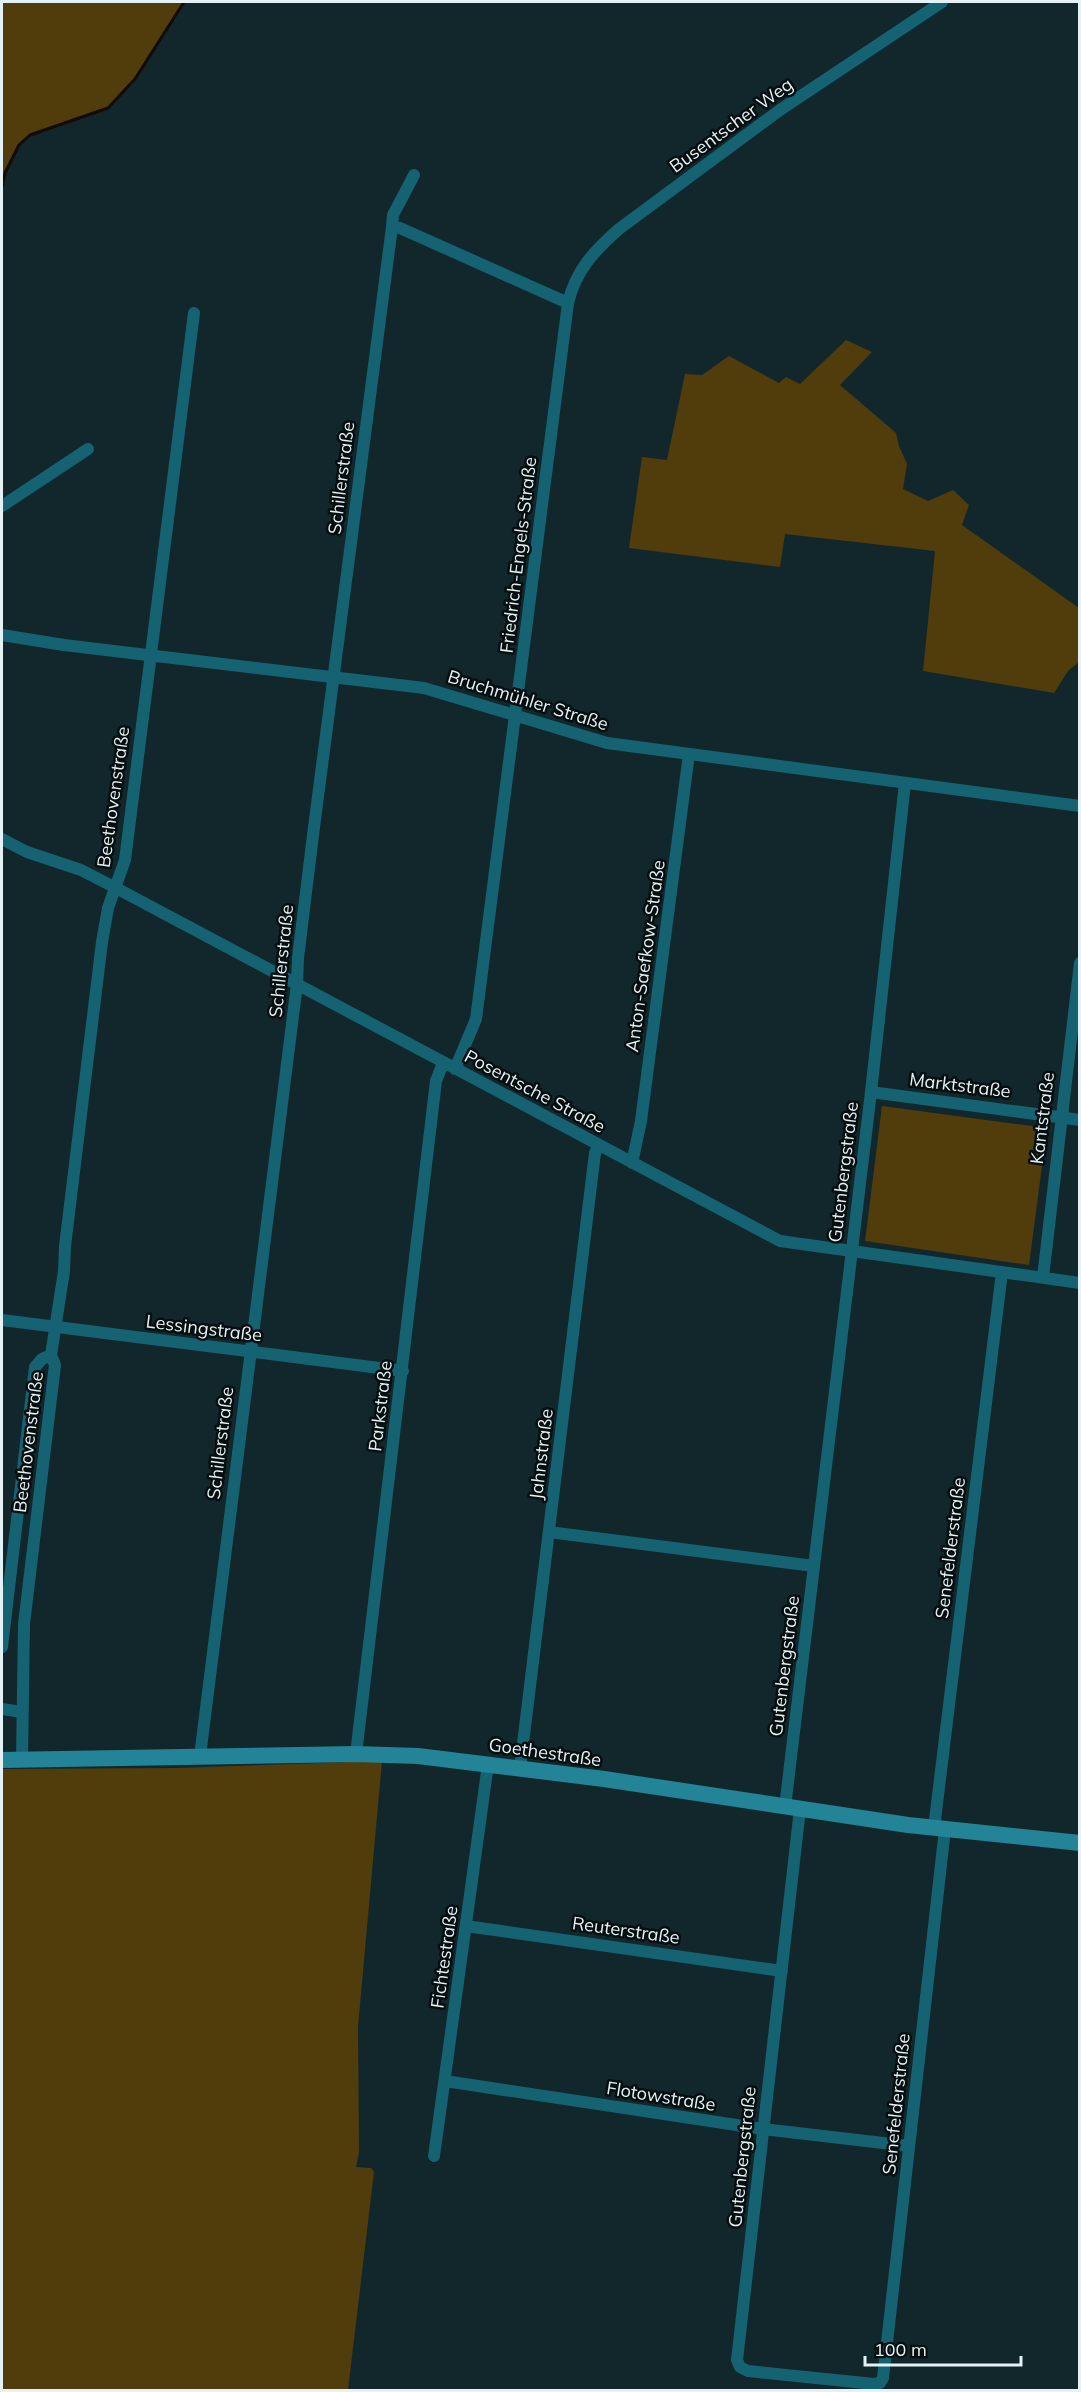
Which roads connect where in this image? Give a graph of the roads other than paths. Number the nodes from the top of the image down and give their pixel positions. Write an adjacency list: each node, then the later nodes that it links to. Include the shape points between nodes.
1 (942, 2): 4 (street, Busentscher Weg, via 780,110 619,229 580,269)
2 (414, 175): 3 (street, Schillerstraße, via 393,215)
3 (392, 227): 4 (street); 10 (street, Schillerstraße)
4 (568, 303): 11 (street, Friedrich-Engels-Straße)
5 (194, 313): 9 (street, Beethovenstraße)
6 (88, 449): 7 (street)
7 (2, 506)
8 (2, 635): 9 (street, Bruchmühler Straße)
9 (151, 654): 10 (street, Bruchmühler Straße); 16 (street, Beethovenstraße, via 125,860)
10 (333, 677): 11 (street, Bruchmühler Straße, via 424,688); 18 (street, Schillerstraße)
11 (516, 715): 12 (street, Bruchmühler Straße, via 591,740); 20 (street, Friedrich-Engels-Straße, via 476,1019)
12 (688, 754): 13 (street, Bruchmühler Straße); 25 (street, Anton-Saefkow-Straße, via 641,1121)
13 (905, 783): 14 (street, Bruchmühler Straße); 21 (street, Gutenbergstraße)
14 (1080, 806)
15 (2, 839): 16 (street, Posentsche Straße)
16 (116, 888): 18 (street, Posentsche Straße); 31 (street, Beethovenstraße, via 102,942)
17 (1080, 963): 22 (street, Kantstraße)
18 (297, 984): 19 (street, Posentsche Straße); 32 (street, Schillerstraße)
19 (443, 1063): 20 (street, Posentsche Straße); 34 (street, Parkstraße, via 436,1081)
20 (455, 1069): 24 (street, Posentsche Straße)
21 (871, 1092): 22 (street, Marktstraße); 26 (street, Gutenbergstraße)
22 (1060, 1117): 23 (street, Marktstraße); 28 (street, Kantstraße)
23 (1080, 1120)
24 (599, 1145): 25 (street, Posentsche Straße); 35 (street, Jahnstraße)
25 (632, 1163): 26 (street, Posentsche Straße, via 780,1241)
26 (851, 1252): 27 (street, Posentsche Straße); 36 (street, Gutenbergstraße)
27 (1002, 1272): 28 (street, Posentsche Straße); 47 (street, Senefelderstraße)
28 (1043, 1277): 29 (street, Posentsche Straße)
29 (1080, 1283)
30 (2, 1320): 31 (street, Lessingstraße)
31 (55, 1327): 32 (street, Lessingstraße); 33 (street, Beethovenstraße)
32 (249, 1352): 34 (street, Lessingstraße); 41 (street, Schillerstraße)
33 (51, 1355): 37 (street, Beethovenstraße, via 35,1367); 39 (street, Beethovenstraße, via 55,1365 24,1624)
34 (403, 1371): 40 (street, Parkstraße)
35 (549, 1532): 36 (street); 45 (street, Jahnstraße)
36 (814, 1566): 46 (street, Gutenbergstraße)
37 (2, 1647)
38 (2, 1709): 39 (street)
39 (22, 1712): 43 (street, Beethovenstraße)
40 (356, 1754): 41 (street, Goethestraße); 44 (street, Goethestraße)
41 (200, 1756): 43 (street, Goethestraße)
42 (2, 1760): 43 (street, Goethestraße)
43 (22, 1760)
44 (488, 1764): 45 (street, Goethestraße); 49 (street, Fichtestraße)
45 (520, 1768): 46 (street, Goethestraße)
46 (792, 1808): 47 (street, Goethestraße); 50 (street, Gutenbergstraße)
47 (939, 1829): 48 (street, Goethestraße); 53 (street, Senefelderstraße)
48 (1080, 1843)
49 (466, 1926): 50 (street, Reuterstraße); 51 (street, Fichtestraße)
50 (782, 1971): 52 (street, Gutenbergstraße)
51 (445, 2081): 52 (street, Flotowstraße); 54 (street, Fichtestraße)
52 (764, 2129): 53 (street, Flotowstraße); 55 (street, Gutenbergstraße, via 740,2367 748,2371)
53 (909, 2146): 55 (street, Senefelderstraße)
54 (434, 2156)
55 (880, 2383)

